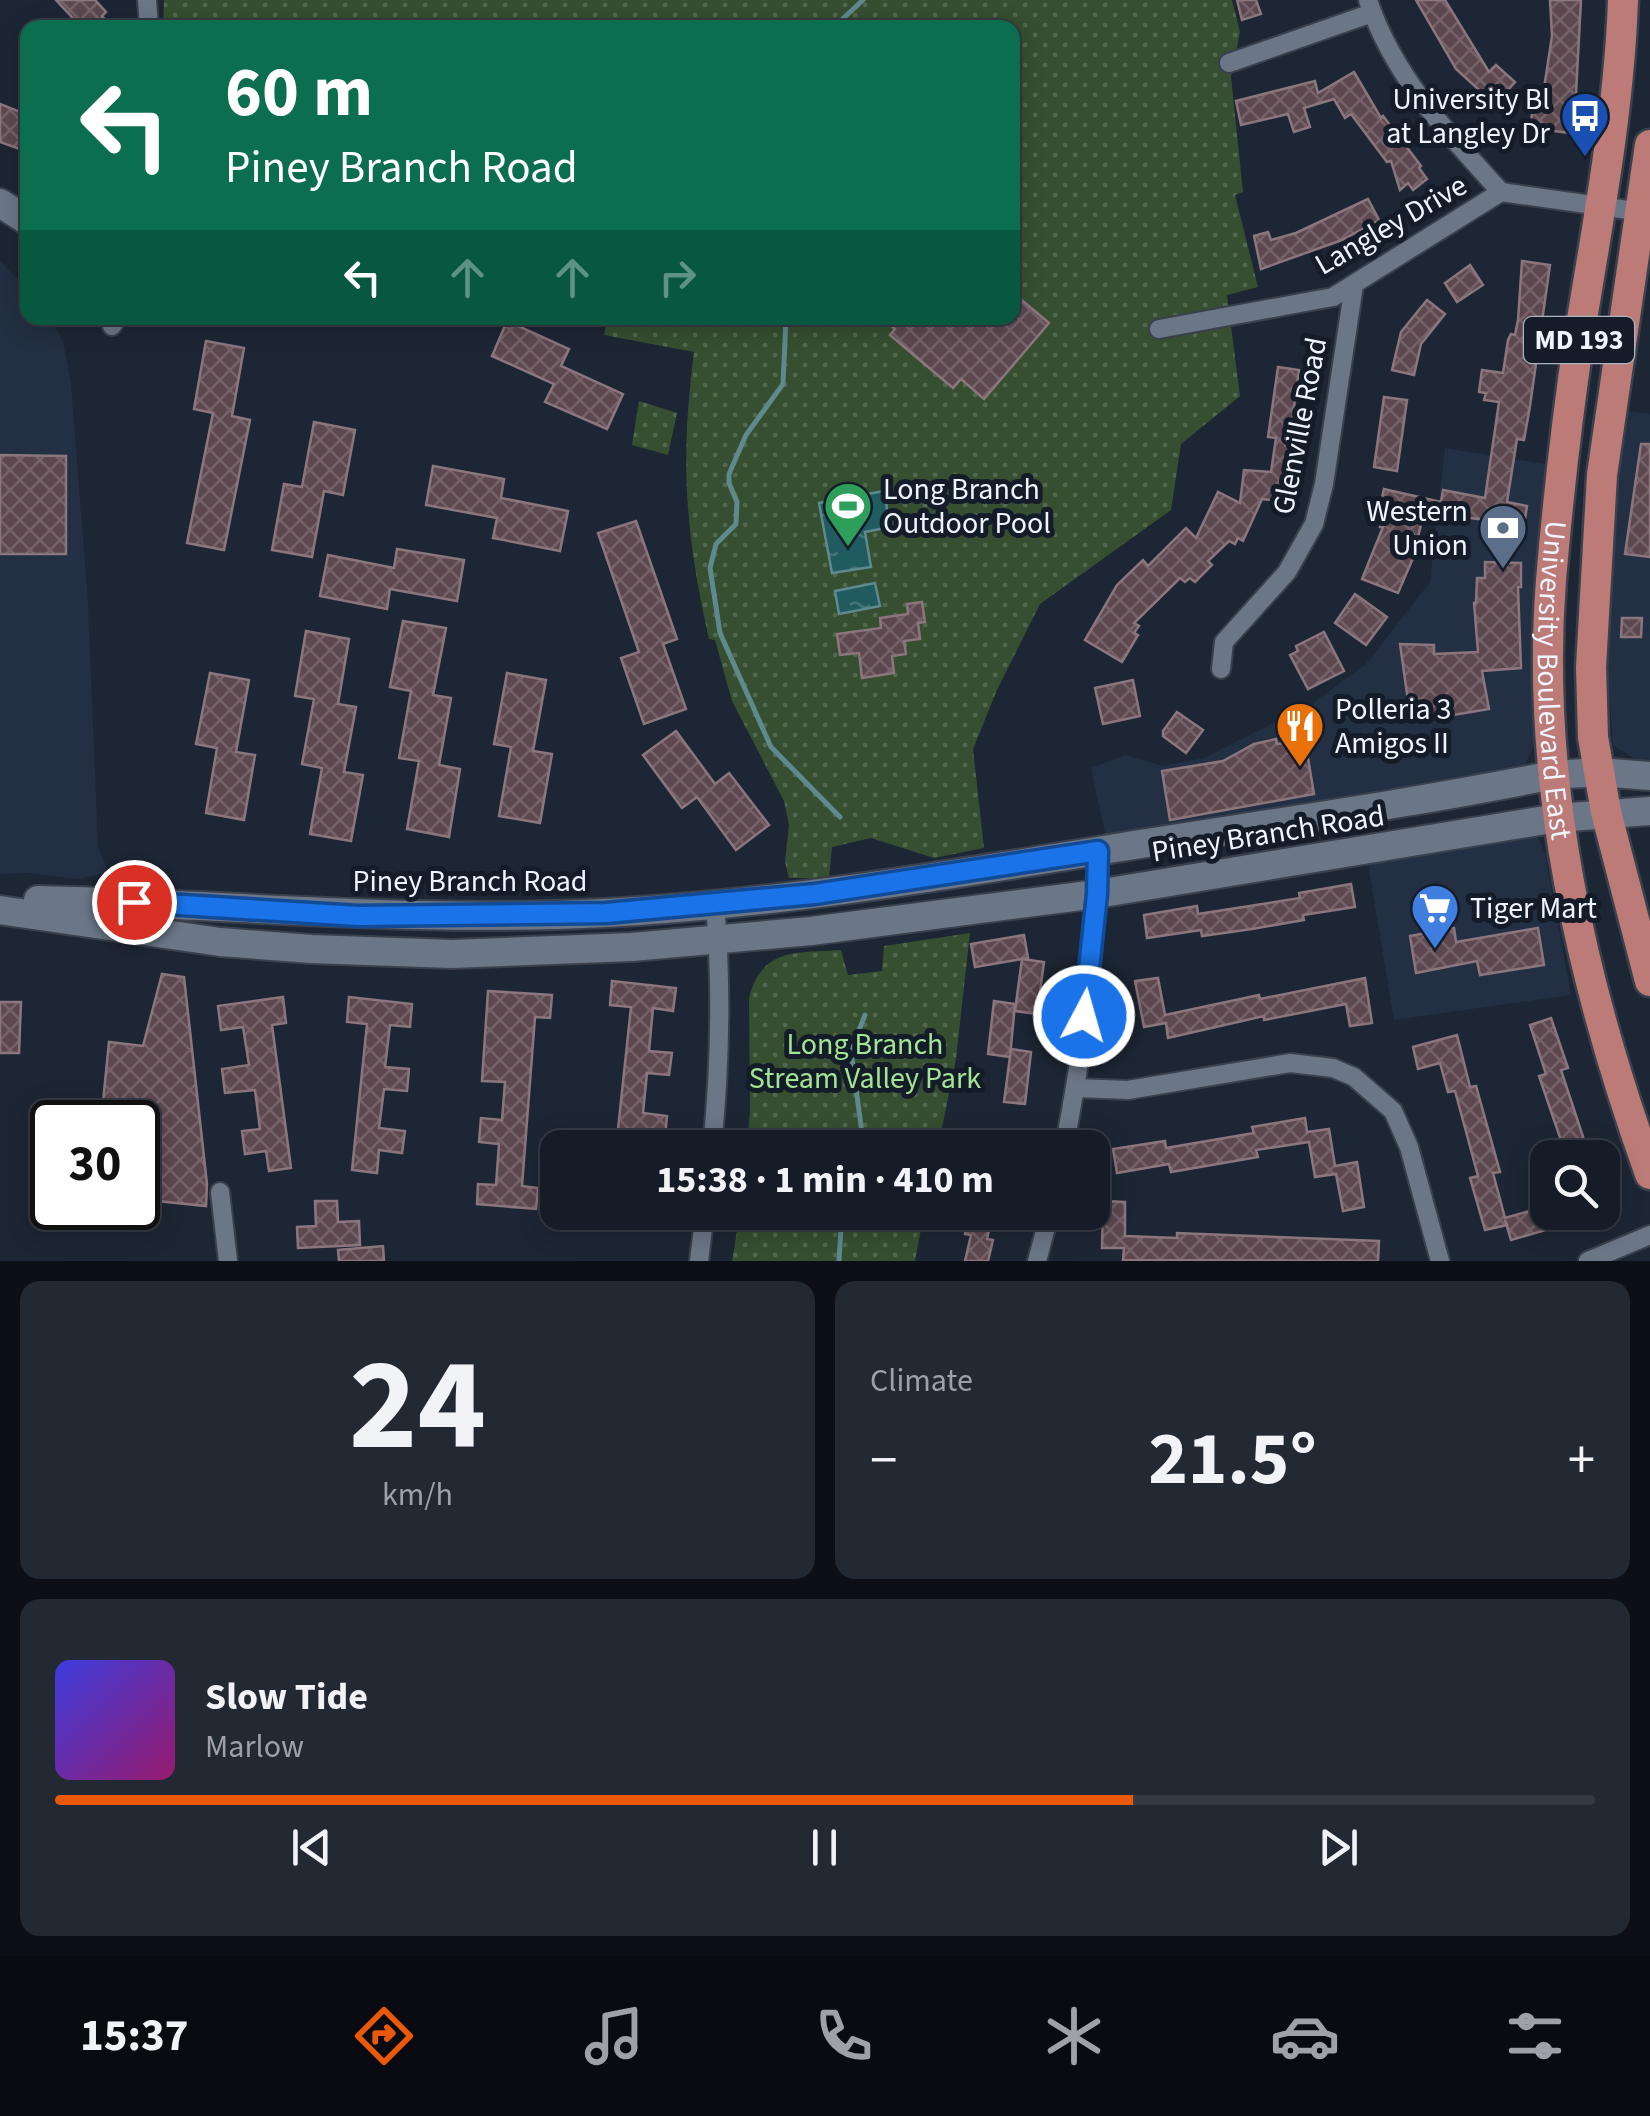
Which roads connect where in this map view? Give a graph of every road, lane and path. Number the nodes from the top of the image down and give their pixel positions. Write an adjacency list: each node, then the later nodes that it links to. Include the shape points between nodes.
1 (1623, 0): 6 (main road, University Boulevard East / MD 193)
2 (1370, 6): 3 (street); 5 (street, via 1392,56 1429,112)
3 (1229, 63)
4 (1650, 145): 7 (main road, University Boulevard East / MD 193)
5 (1501, 192): 6 (street, Langley Drive); 8 (street, Langley Drive)
6 (1600, 206): 7 (street, Langley Drive); 12 (main road, University Boulevard East / MD 193, via 1551,584)
7 (1646, 212): 11 (main road, University Boulevard East / MD 193, via 1602,475 1591,668)
8 (1354, 285): 9 (street, Langley Drive, via 1333,296); 10 (street, Glenville Road, via 1314,524 1286,572 1224,642)
9 (1159, 329)
10 (1221, 669)
11 (1598, 772): 12 (main road, Piney Branch Road); 13 (main road, Piney Branch Road); 15 (main road, University Boulevard East / MD 193)
12 (1553, 776): 16 (main road, University Boulevard East / MD 193); 17 (main road, Piney Branch Road)
13 (1650, 776)
14 (1650, 811): 15 (main road, Piney Branch Road)
15 (1606, 812): 16 (main road, Piney Branch Road); 25 (main road, University Boulevard East / MD 193)
16 (1557, 818): 18 (main road, Piney Branch Road); 29 (main road, University Boulevard East / MD 193, via 1588,970)
17 (1098, 851): 18 (street); 21 (main road, Piney Branch Road)
18 (1097, 894): 24 (main road, Piney Branch Road); 26 (street)
19 (0, 900): 20 (main road, Piney Branch Road)
20 (162, 903): 21 (main road, Piney Branch Road, via 450,917); 23 (main road)
21 (715, 906): 24 (street)
22 (0, 910): 23 (main road, Piney Branch Road)
23 (163, 934): 24 (main road, Piney Branch Road, via 262,946 452,954)
24 (718, 942): 27 (street)
25 (1650, 981)
26 (1076, 1088): 28 (street); 37 (street, via 1128,1090 1290,1062 1354,1076 1393,1111)
27 (714, 1130)
28 (1068, 1130)
29 (1650, 1174)
30 (220, 1192): 34 (street)
31 (703, 1230): 35 (street)
32 (1045, 1230): 36 (street)
33 (1650, 1235): 38 (street)
34 (228, 1261)
35 (699, 1261)
36 (1037, 1261)
37 (1440, 1261)
38 (1588, 1261)

